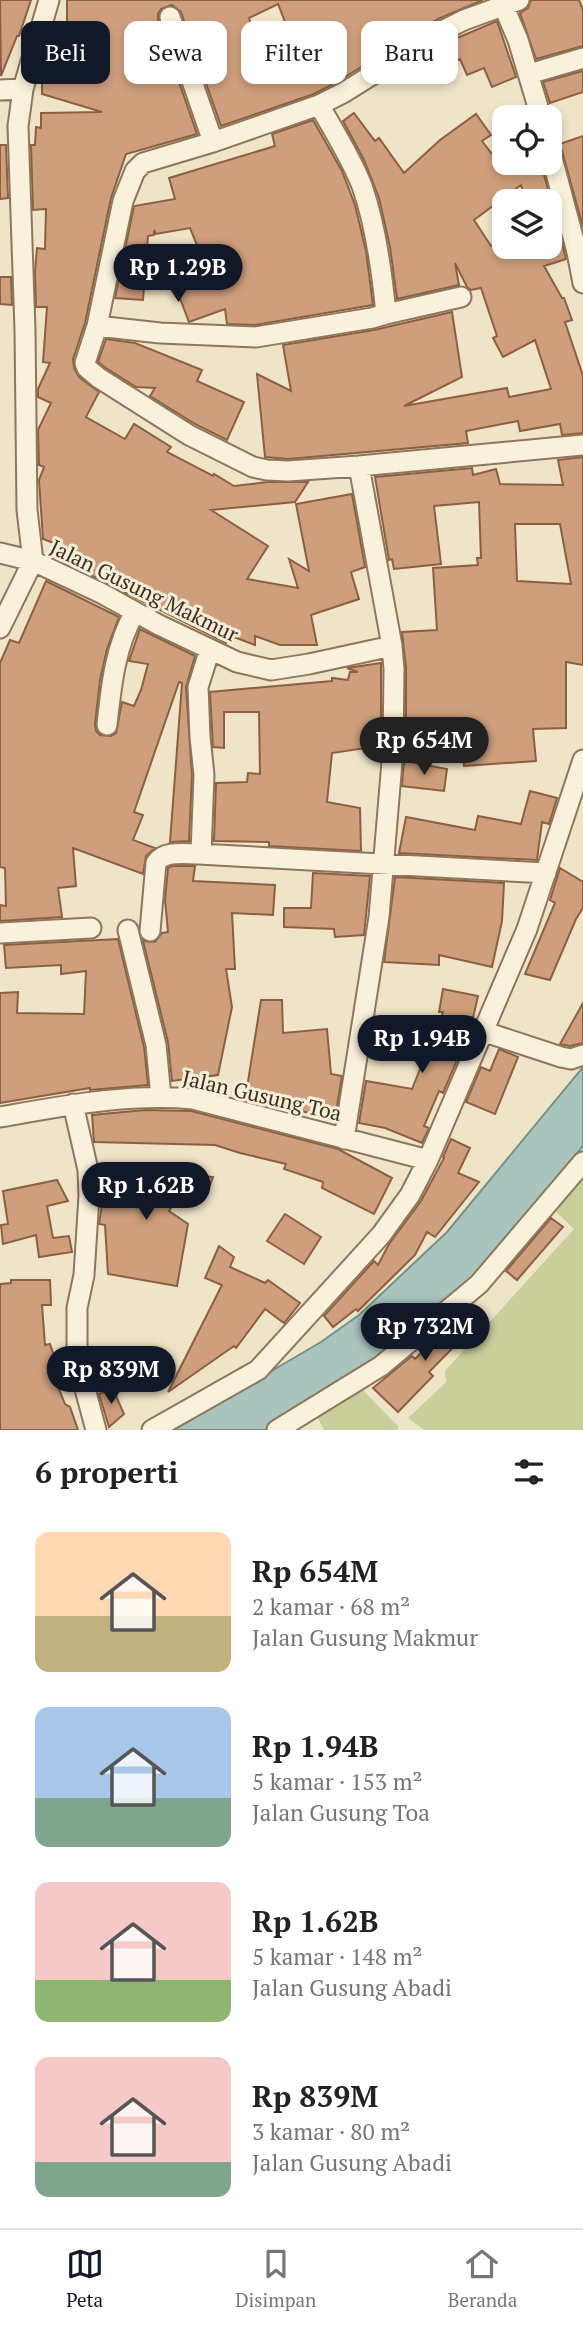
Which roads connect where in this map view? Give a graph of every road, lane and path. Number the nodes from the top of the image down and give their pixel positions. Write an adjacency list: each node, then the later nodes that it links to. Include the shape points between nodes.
1 (49, 0): 6 (street)
2 (508, 2): 5 (street); 8 (street, via 444,30)
3 (170, 17): 10 (street)
4 (583, 58): 5 (street)
5 (529, 74): 9 (street)
6 (23, 89): 7 (street); 19 (street, via 19,174 27,510)
7 (0, 90)
8 (319, 104): 10 (street); 14 (street, via 363,189)
9 (538, 105)
10 (213, 142): 15 (street, via 151,159 135,171 123,201)
11 (557, 175): 12 (street)
12 (583, 283)
13 (461, 297): 14 (street)
14 (386, 314): 15 (street, via 256,337)
15 (97, 326): 17 (street, via 86,356 87,368 189,435 267,470)
16 (583, 445): 17 (street)
17 (359, 466): 22 (street)
18 (0, 554): 19 (street, Jalan Gusung Makmur)
19 (33, 561): 20 (street, Jalan Gusung Makmur); 21 (street)
20 (135, 612): 23 (street, Jalan Gusung Makmur); 24 (street, via 119,653)
21 (0, 628)
22 (392, 646): 23 (street, Jalan Gusung Makmur, via 271,670 237,662); 27 (street, via 393,750)
23 (210, 649): 26 (street, via 198,687 204,775)
24 (107, 725)
25 (583, 760): 28 (street)
26 (199, 854): 27 (street); 31 (street, via 157,860)
27 (383, 865): 28 (street); 38 (street)
28 (546, 873): 33 (street)
29 (91, 928): 32 (street)
30 (128, 930): 35 (street, via 156,1045)
31 (150, 931)
32 (0, 933)
33 (485, 1032): 34 (street, via 561,1057); 39 (street)
34 (583, 1055)
35 (161, 1097): 36 (street, Jalan Gusung Toa); 38 (street, Jalan Gusung Toa, via 206,1102)
36 (74, 1104): 37 (street, Jalan Gusung Toa); 42 (street, via 89,1196 77,1308 77,1359)
37 (0, 1117)
38 (344, 1139): 39 (street, Jalan Gusung Toa)
39 (428, 1160): 43 (street, via 381,1235 258,1370)
40 (583, 1162): 41 (street, via 479,1284)
41 (307, 1422): 44 (street)
42 (96, 1430)
43 (152, 1430)
44 (277, 1430)

